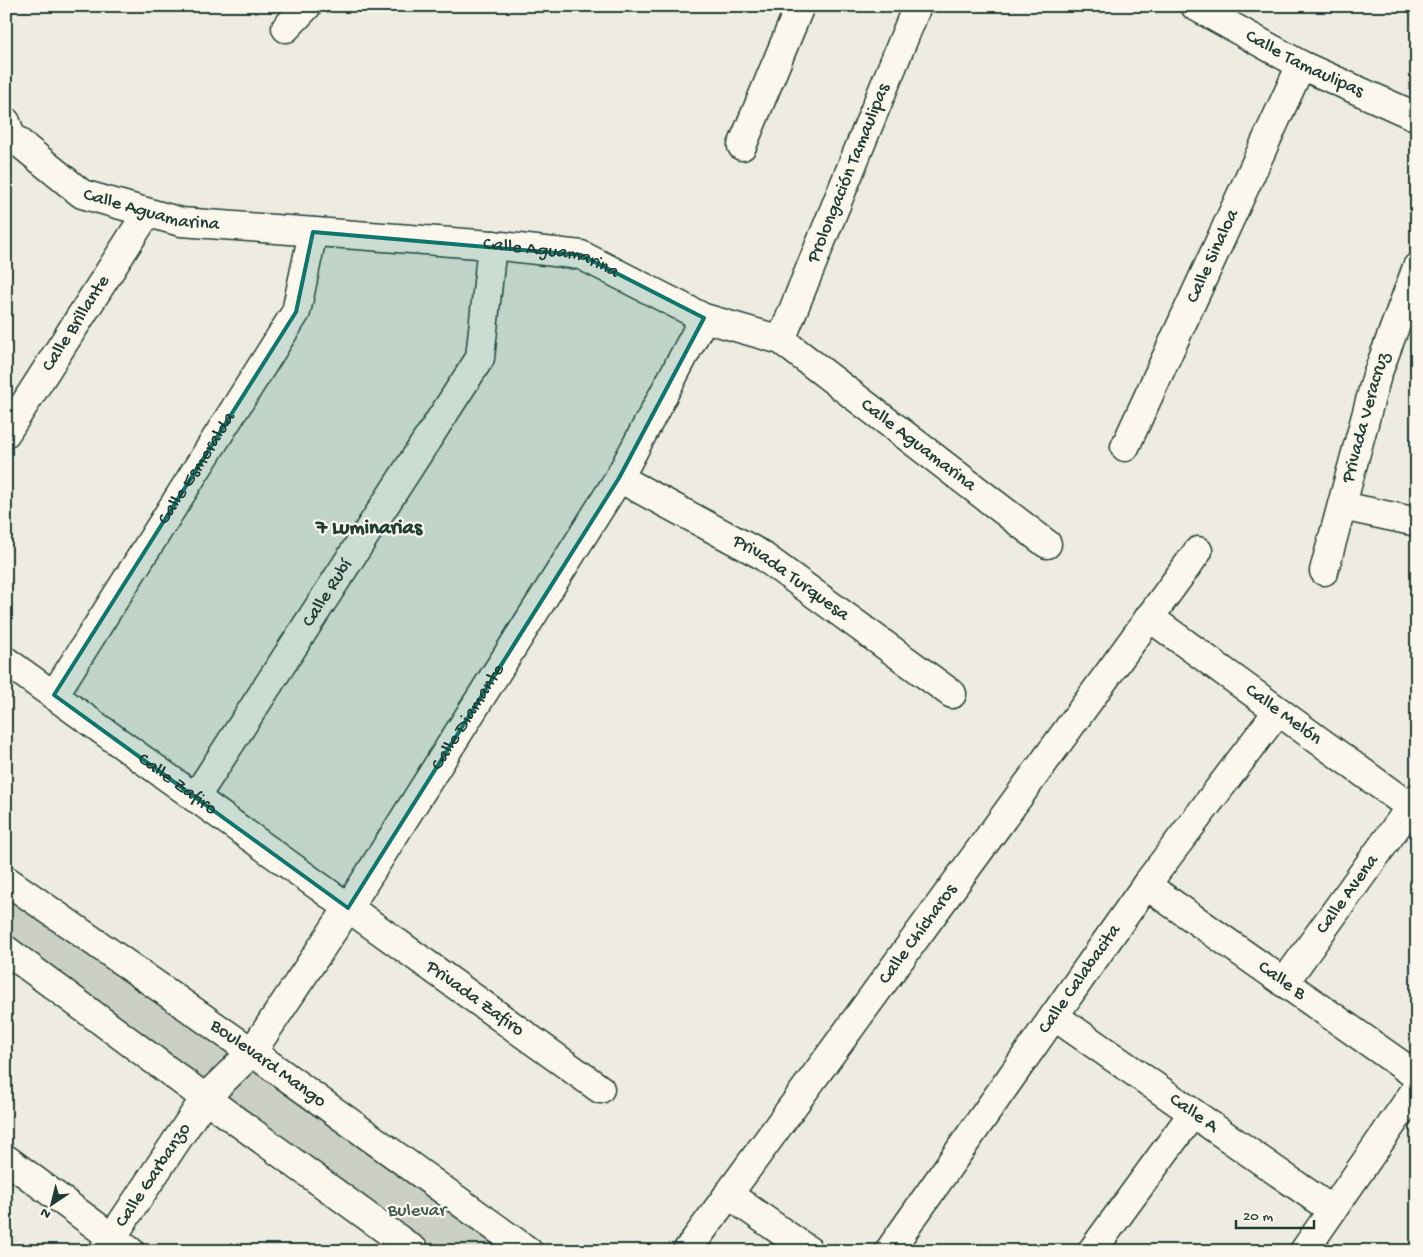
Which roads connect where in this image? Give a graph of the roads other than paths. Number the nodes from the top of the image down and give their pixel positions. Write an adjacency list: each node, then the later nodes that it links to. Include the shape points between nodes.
1 (307, 6): 5 (street)
2 (800, 6): 9 (street)
3 (917, 6): 15 (street, Prolongación Tamaulipas)
4 (1195, 6): 6 (street, Calle Tamaulipas)
5 (286, 28)
6 (1301, 65): 7 (street, Calle Tamaulipas); 17 (street, Calle Sinaloa)
7 (1417, 117)
8 (6, 122): 10 (street, Calle Aguamarina, via 11,136 82,194)
9 (742, 146)
10 (147, 213): 11 (street, Calle Aguamarina, via 181,222); 16 (street, Calle Brillante)
11 (313, 232): 12 (street, Calle Aguamarina); 27 (street, Calle Esmeralda, via 296,312)
12 (492, 245): 14 (street, Calle Aguamarina, via 581,255); 29 (street, Calle Rubí, via 480,358)
13 (1417, 266): 19 (street, Privada Veracruz, via 1377,375)
14 (704, 318): 15 (street, Calle Aguamarina); 18 (street, Calle Diamante)
15 (781, 340): 21 (street, Calle Aguamarina)
16 (6, 434)
17 (1125, 447)
18 (619, 478): 26 (street, Privada Turquesa, via 760,554); 33 (street, Calle Diamante)
19 (1342, 506): 20 (street); 23 (street, Privada Veracruz)
20 (1417, 522)
21 (1047, 544)
22 (1198, 551): 24 (street, Calle Chícharos)
23 (1324, 571)
24 (1150, 617): 28 (street, Calle Melón); 44 (street, Calle Chícharos)
25 (6, 661): 27 (street, Calle Zafiro)
26 (952, 694)
27 (54, 696): 29 (street, Calle Zafiro)
28 (1278, 711): 30 (street, Calle Melón); 32 (street, Calle Calabacita)
29 (195, 798): 33 (street, Calle Zafiro)
30 (1414, 806): 35 (street, Calle Avena)
31 (6, 880): 37 (street, Boulevard Mango)
32 (1146, 885): 35 (street, Calle B); 36 (street, Calle Calabacita)
33 (348, 908): 37 (street, Calle Diamante); 40 (street, Privada Zafiro)
34 (6, 950): 41 (street)
35 (1284, 982): 38 (street, Calle B)
36 (1054, 1016): 42 (street, Calle A); 51 (street, Calle Calabacita)
37 (252, 1052): 41 (street, Calle Diamante); 48 (street, Boulevard Mango)
38 (1417, 1076)
39 (1417, 1088): 45 (street)
40 (600, 1090)
41 (204, 1098): 46 (street, Calle Garbanzo); 47 (street)
42 (1193, 1113): 45 (street, Calle A); 52 (street)
43 (6, 1159): 46 (street)
44 (728, 1194): 49 (street, Calle Chícharos); 50 (street)
45 (1332, 1210): 53 (street)
46 (115, 1246)
47 (414, 1251)
48 (528, 1251)
49 (687, 1251)
50 (810, 1251)
51 (889, 1251)
52 (1092, 1251)
53 (1304, 1251)

